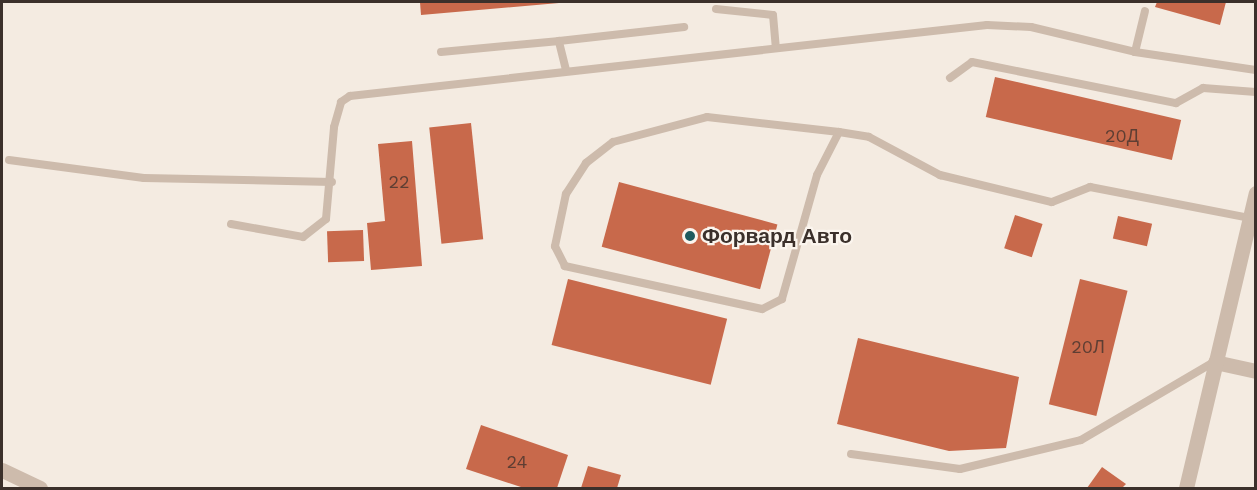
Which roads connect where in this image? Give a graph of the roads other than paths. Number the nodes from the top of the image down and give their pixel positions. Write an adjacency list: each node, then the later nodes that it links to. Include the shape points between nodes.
1 (716, 9): 5 (lane, via 773,15)
2 (1145, 11): 7 (lane)
3 (684, 27): 4 (lane)
4 (559, 41): 6 (lane); 8 (lane)
5 (776, 47): 7 (lane, via 987,25 1031,27); 8 (lane)
6 (441, 52)
7 (1135, 52): 9 (lane)
8 (566, 70): 14 (lane, via 350,96 341,102 334,127)
9 (1256, 70)
10 (950, 78): 11 (lane, via 972,62 1176,103 1203,88)
11 (1256, 92)
12 (839, 132): 12 (lane, via 816,175 782,299 762,309 565,266 555,246 566,194 586,163 613,142 707,117); 16 (lane, via 869,137 940,175 1052,202 1090,187)
13 (9, 160): 14 (lane, via 144,178)
14 (332, 182): 17 (lane, via 326,219 303,237)
15 (1256, 193): 16 (street)
16 (1249, 218): 18 (street)
17 (231, 224)
18 (1215, 362): 19 (street); 20 (lane, via 1082,440 960,469); 23 (street)
19 (1256, 371)
20 (851, 454)
21 (3, 475): 22 (street)
22 (40, 489)
23 (1186, 489)

